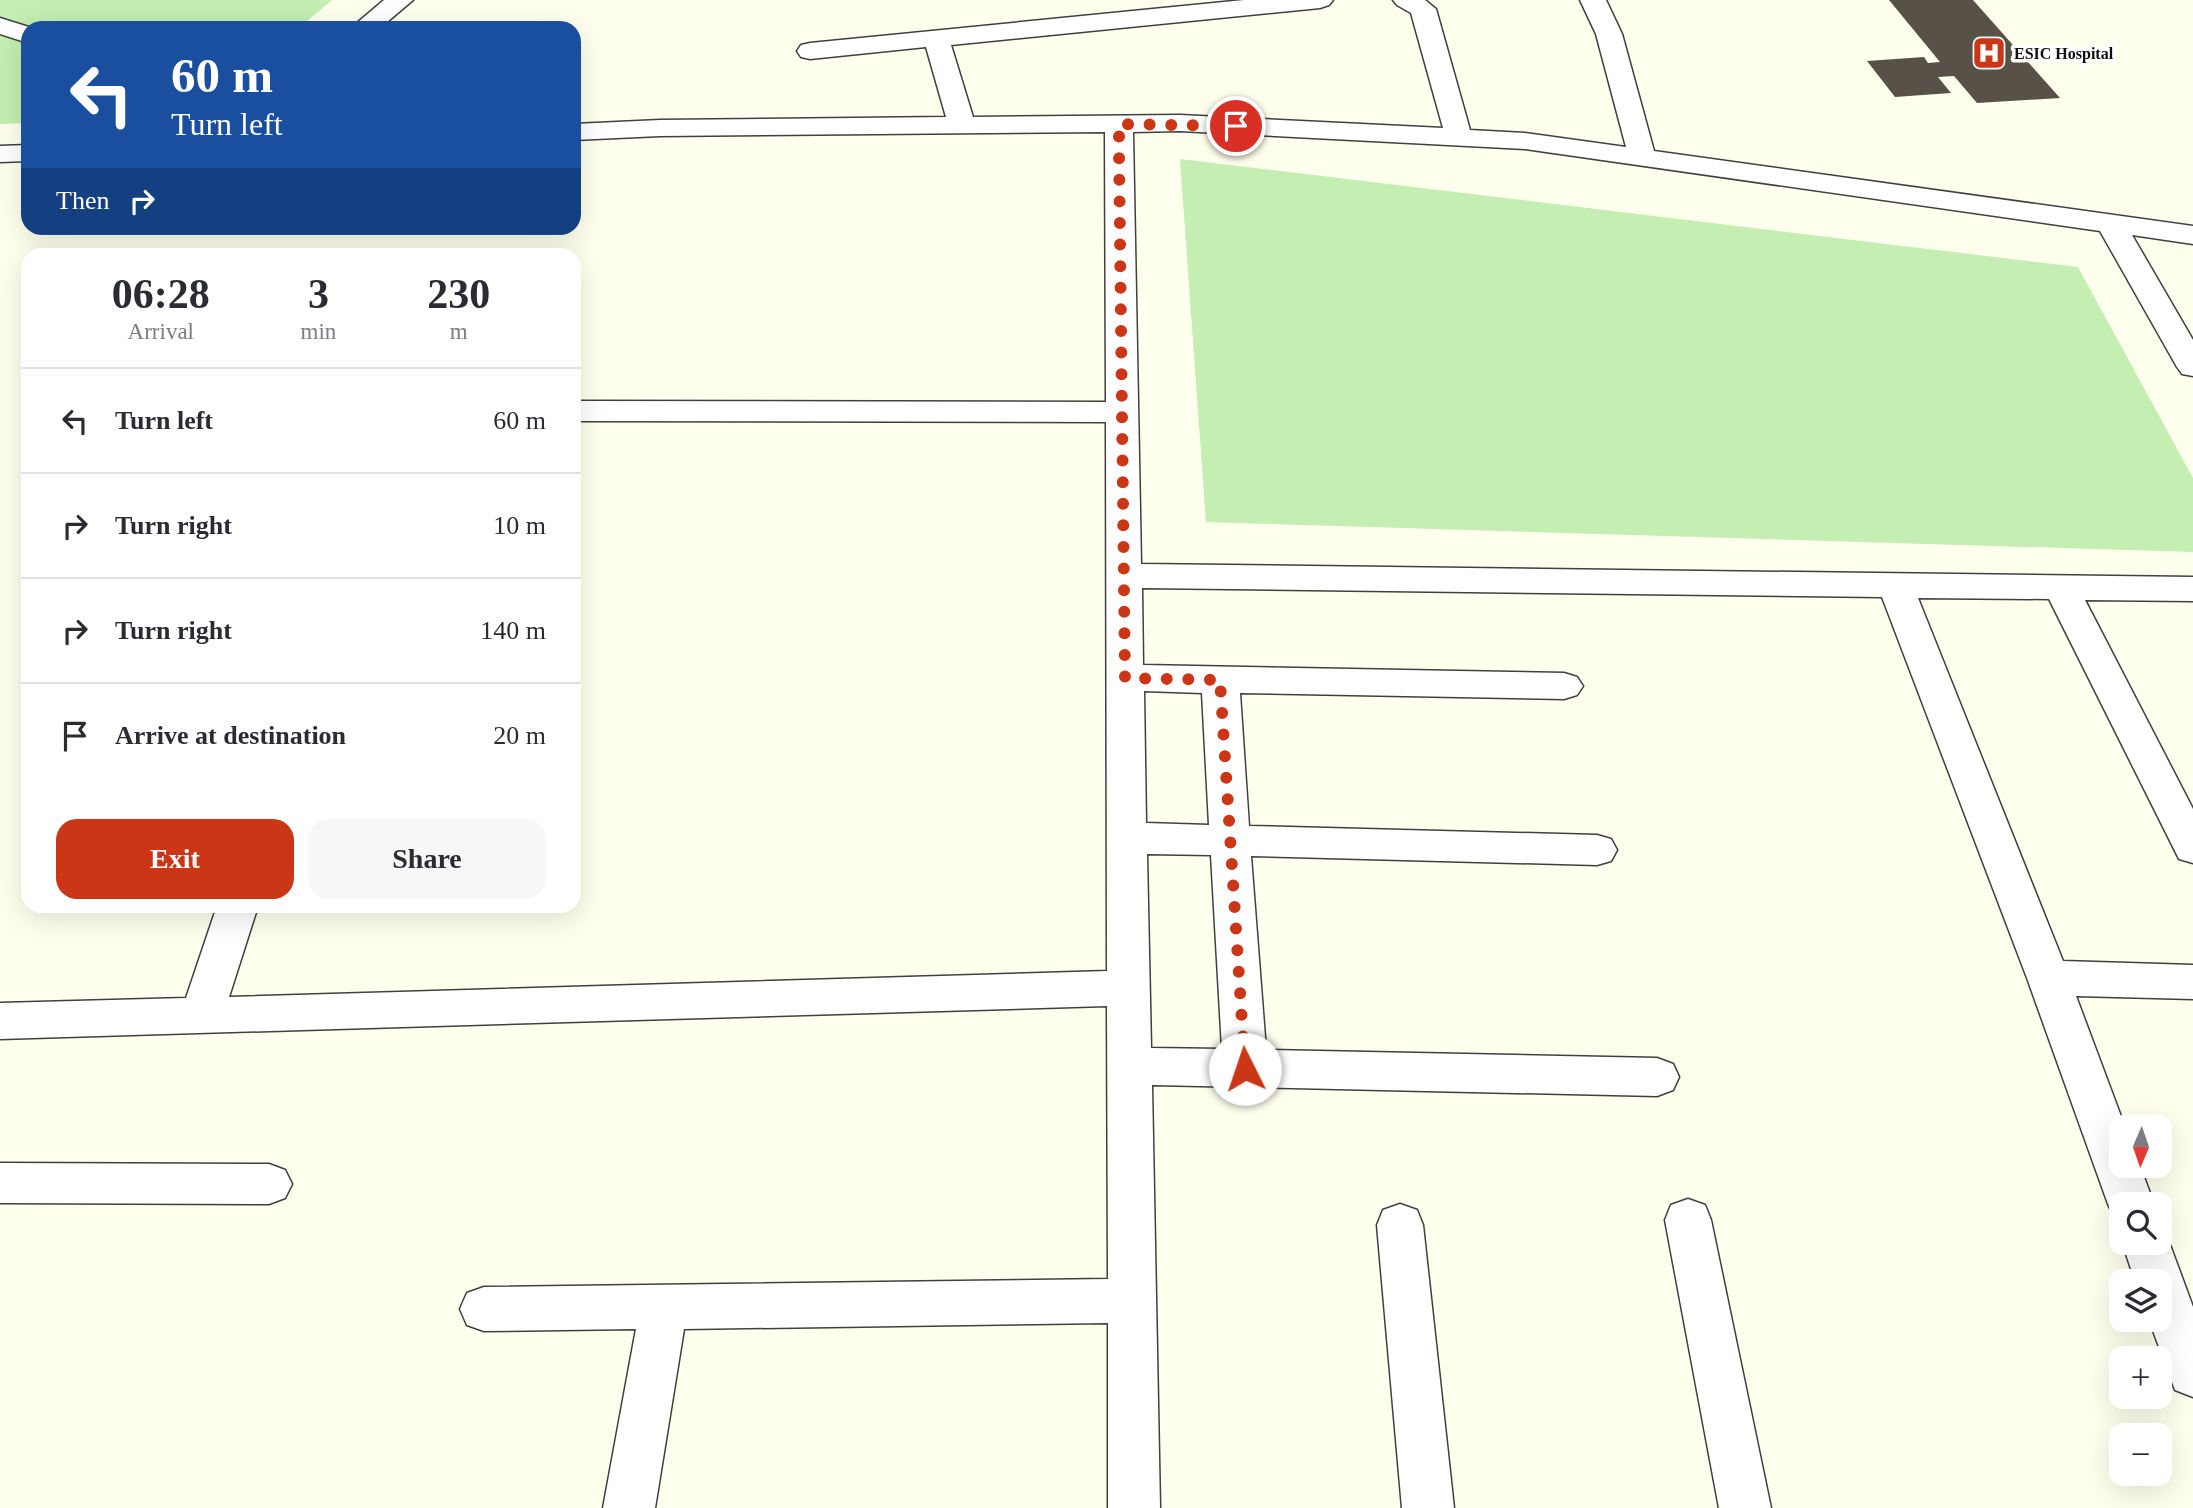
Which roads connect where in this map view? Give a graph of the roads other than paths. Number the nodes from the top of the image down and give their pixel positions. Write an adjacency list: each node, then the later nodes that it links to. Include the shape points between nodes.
1 (400, 0): 5 (street)
2 (1320, 0): 8 (street)
3 (1406, 0): 13 (street, via 1423,9)
4 (1593, 0): 16 (street, via 1609,34)
5 (373, 21)
6 (0, 26): 7 (street)
7 (21, 33)
8 (936, 38): 9 (street); 11 (street)
9 (810, 51)
10 (1119, 124): 11 (street); 13 (street); 21 (street)
11 (962, 125): 12 (street)
12 (581, 132)
13 (1459, 138): 16 (street)
14 (21, 153): 15 (street)
15 (0, 154)
16 (1643, 156): 17 (street)
17 (2110, 223): 18 (street); 19 (street)
18 (2193, 235)
19 (2193, 367)
20 (581, 411): 21 (street)
21 (1122, 412): 22 (street)
22 (1124, 576): 23 (street); 26 (street)
23 (1895, 585): 24 (street); 34 (street)
24 (2061, 587): 25 (street); 31 (street)
25 (2193, 589)
26 (1125, 678): 27 (street); 29 (street)
27 (1220, 680): 28 (street); 30 (street)
28 (1564, 686)
29 (1126, 838): 30 (street); 36 (street)
30 (1230, 841): 32 (street); 40 (street)
31 (2193, 848)
32 (1597, 850)
33 (236, 913): 37 (street)
34 (2048, 978): 35 (street); 44 (street)
35 (2193, 982)
36 (1128, 988): 37 (street); 39 (street)
37 (201, 1017): 38 (street)
38 (0, 1021)
39 (1129, 1066): 40 (street); 47 (street)
40 (1245, 1069): 41 (street)
41 (1657, 1077)
42 (0, 1183): 43 (street)
43 (269, 1184)
44 (2127, 1192)
45 (1688, 1220): 55 (street)
46 (1400, 1225): 54 (street)
47 (1131, 1301): 48 (street); 53 (street)
48 (664, 1307): 49 (street); 52 (street)
49 (484, 1309)
50 (2172, 1317): 51 (street)
51 (2193, 1374)
52 (629, 1508)
53 (1134, 1508)
54 (1427, 1508)
55 (1745, 1508)

